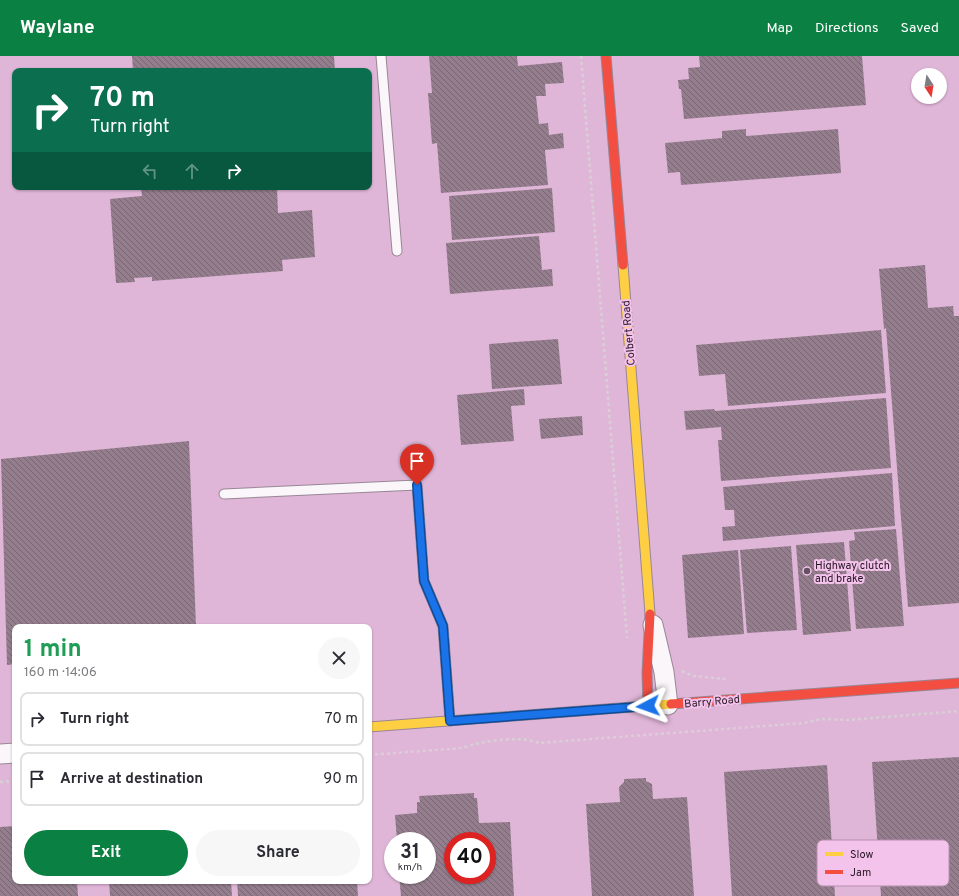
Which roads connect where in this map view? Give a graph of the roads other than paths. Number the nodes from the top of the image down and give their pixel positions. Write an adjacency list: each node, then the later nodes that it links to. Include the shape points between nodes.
1 (381, 56): 3 (lane)
2 (606, 56): 5 (street, Colbert Road)
3 (396, 250)
4 (224, 494): 9 (lane, via 417,485 424,581 443,626)
5 (650, 610): 7 (street, Colbert Road, via 664,672); 8 (street, Colbert Road)
6 (959, 683): 7 (street, Barry Road)
7 (668, 705): 8 (street, Barry Road)
8 (648, 706): 9 (street, Barry Road)
9 (450, 721): 10 (street, Barry Road)
10 (372, 727)
11 (12, 753): 12 (street)
12 (0, 754)

